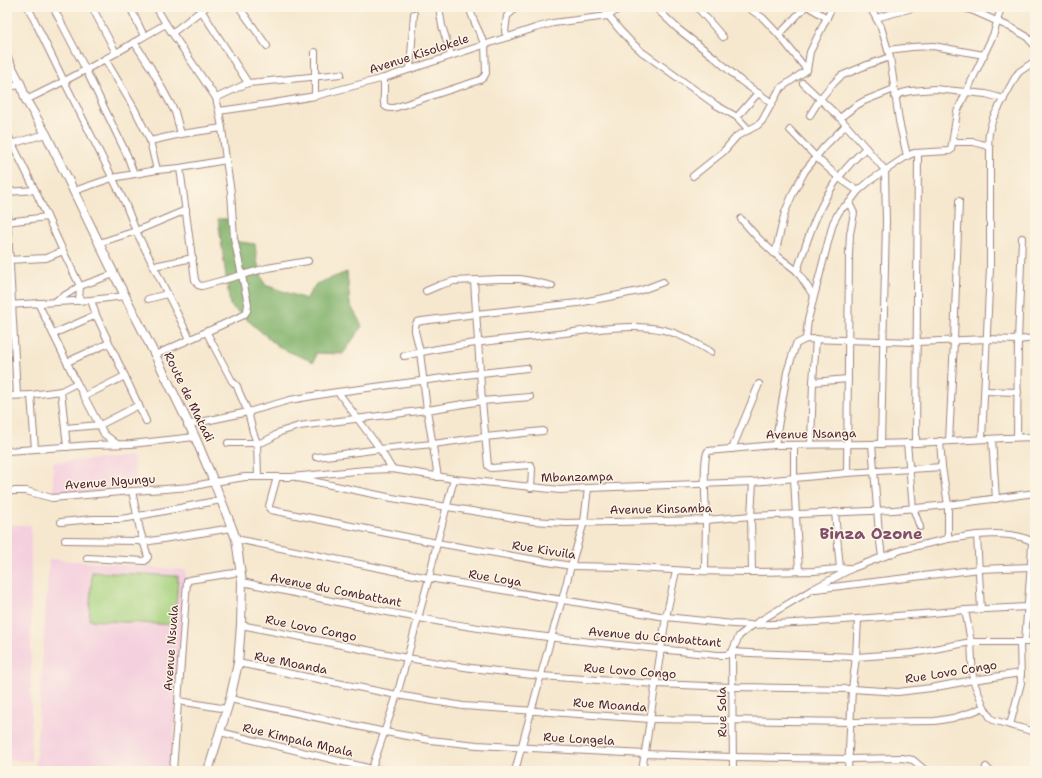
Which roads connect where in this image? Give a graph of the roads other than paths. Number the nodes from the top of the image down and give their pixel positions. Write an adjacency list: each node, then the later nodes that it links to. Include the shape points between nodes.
1 (28, 7): 53 (street)
2 (52, 7): 48 (street)
3 (92, 7): 40 (street)
4 (130, 7): 31 (street)
5 (156, 7): 28 (street)
6 (238, 7): 36 (street)
7 (438, 7): 41 (street)
8 (469, 7): 35 (street)
9 (517, 7): 32 (street, via 507,16)
10 (603, 7): 24 (street)
11 (622, 7): 24 (street, Avenue Kisolokele)
12 (654, 7): 59 (street)
13 (698, 7): 33 (street)
14 (747, 7): 30 (street, via 763,18)
15 (805, 7): 30 (street)
16 (809, 7): 25 (street)
17 (832, 7): 25 (street)
18 (870, 7): 26 (street)
19 (916, 7): 26 (street)
20 (961, 7): 27 (street)
21 (1001, 7): 27 (street)
22 (203, 8): 29 (street); 54 (street)
23 (414, 14): 47 (street)
24 (608, 16): 32 (street, Avenue Kisolokele, via 554,23); 70 (street, via 642,52 716,105)
25 (827, 18): 49 (street, via 810,52)
26 (876, 18): 38 (street)
27 (997, 21): 37 (street, via 1026,36); 42 (street)
28 (166, 24): 29 (street); 31 (street)
29 (172, 33): 63 (street)
30 (779, 35): 49 (street)
31 (144, 36): 34 (street)
32 (508, 37): 35 (street, Avenue Kisolokele)
33 (723, 37)
34 (134, 42): 40 (street); 78 (street, via 175,112)
35 (485, 45): 41 (street, Avenue Kisolokele); 52 (street, via 486,73 480,80 389,108 385,107 383,102)
36 (267, 46)
37 (1035, 46)
38 (888, 50): 42 (street, via 933,46); 43 (street)
39 (315, 52): 51 (street)
40 (116, 53): 45 (street)
41 (451, 55): 47 (street, Avenue Kisolokele)
42 (984, 55): 60 (street)
43 (890, 57): 58 (street); 64 (street, via 841,76)
44 (7, 58): 57 (main road, Route de Matadi)
45 (105, 59): 48 (street); 79 (street)
46 (1035, 61): 65 (street, via 1019,72)
47 (410, 69): 52 (street, Avenue Kisolokele)
48 (86, 70): 53 (street); 91 (street)
49 (807, 70): 67 (street, via 782,86)
50 (341, 74): 51 (street)
51 (315, 76): 54 (street); 61 (street)
52 (384, 78): 61 (street, Avenue Kisolokele)
53 (64, 81): 66 (street); 93 (street)
54 (248, 83): 63 (street)
55 (803, 83): 64 (street)
56 (7, 86): 57 (street)
57 (21, 86): 66 (main road, Route de Matadi)
58 (894, 89): 62 (street); 71 (street, via 864,101)
59 (758, 93): 67 (street); 70 (street)
60 (966, 93): 62 (street, via 934,89 911,91); 65 (street, via 986,94); 80 (street, via 957,112)
61 (315, 96): 68 (street, Avenue Kisolokele)
62 (895, 96): 85 (street)
63 (216, 98): 68 (street)
64 (820, 99): 69 (street); 71 (street)
65 (1004, 99): 82 (street, via 993,118)
66 (26, 100): 77 (main road, Route de Matadi)
67 (772, 103): 74 (street, via 762,121)
68 (219, 111): 73 (street)
69 (810, 115)
70 (737, 116): 74 (street)
71 (840, 118): 72 (street)
72 (846, 125): 83 (street); 86 (street)
73 (222, 128): 78 (street); 87 (street)
74 (748, 130): 92 (street)
75 (790, 130): 86 (street)
76 (7, 133): 81 (street)
77 (46, 134): 81 (street); 96 (main road, Route de Matadi)
78 (181, 134): 79 (street)
79 (150, 141): 89 (street)
80 (953, 142): 82 (street, via 974,142); 84 (street, via 949,151)
81 (9, 144): 95 (street)
82 (988, 146): 140 (street, via 990,253)
83 (866, 148): 90 (street); 94 (street)
84 (918, 153): 85 (street); 145 (street)
85 (907, 156): 90 (street)
86 (816, 157): 94 (street); 110 (street, via 805,171 785,212)
87 (226, 160): 88 (street); 117 (street, via 234,238)
88 (180, 168): 89 (street); 102 (street)
89 (157, 170): 91 (street)
90 (885, 170): 97 (street); 144 (street)
91 (134, 174): 93 (street)
92 (693, 176)
93 (112, 178): 96 (street); 106 (street)
94 (838, 178): 97 (street); 115 (street, via 812,225)
95 (35, 190): 98 (street); 103 (street)
96 (74, 191): 108 (main road, Route de Matadi)
97 (858, 191): 100 (street)
98 (7, 192)
99 (959, 201): 143 (street)
100 (849, 203): 124 (street, via 840,210 833,223); 142 (street, via 854,213 849,254)
101 (7, 210): 105 (street)
102 (186, 210): 106 (street); 111 (street)
103 (46, 217): 105 (street); 109 (street)
104 (741, 219): 110 (street)
105 (8, 222): 112 (street)
106 (136, 231): 108 (street); 114 (street)
107 (1022, 238): 141 (street)
108 (99, 243): 116 (main road, Route de Matadi)
109 (63, 251): 112 (street, via 46,258); 120 (street)
110 (775, 254): 115 (street)
111 (193, 258): 114 (street); 117 (street, via 195,280 198,285)
112 (8, 260): 131 (street)
113 (308, 261): 117 (street, via 267,268)
114 (154, 266): 123 (street)
115 (797, 271): 124 (street)
116 (114, 274): 120 (street); 125 (main road, Route de Matadi)
117 (242, 276): 134 (street, via 247,311 237,319)
118 (474, 281): 121 (street, via 520,279); 122 (street, via 454,281); 132 (street)
119 (662, 282): 132 (street, via 639,291 578,303)
120 (80, 286): 128 (street); 129 (street)
121 (552, 286)
122 (426, 292)
123 (167, 294): 126 (street); 137 (street)
124 (813, 295): 138 (street)
125 (125, 296): 127 (street); 152 (main road, Route de Matadi)
126 (148, 299)
127 (92, 300): 128 (street); 133 (street)
128 (79, 301): 129 (street)
129 (53, 302): 130 (street)
130 (38, 304): 131 (street); 135 (street)
131 (10, 305): 149 (street)
132 (476, 314): 147 (street); 150 (street, via 417,322 415,331)
133 (96, 315): 135 (street); 146 (street)
134 (206, 331): 137 (street); 175 (street, via 237,386)
135 (53, 334): 154 (street)
136 (1035, 338): 141 (street)
137 (190, 339): 152 (street)
138 (806, 339): 139 (street); 200 (street, via 796,344 787,372)
139 (816, 339): 142 (street); 160 (street)
140 (987, 339): 141 (street); 143 (street); 164 (street)
141 (1018, 340): 166 (street)
142 (848, 341): 144 (street); 158 (street)
143 (954, 341): 145 (street); 189 (street)
144 (884, 342): 145 (street); 199 (street)
145 (917, 342): 193 (street)
146 (109, 343): 154 (street); 157 (street)
147 (478, 343): 150 (street); 151 (street, via 591,330 648,328 678,334); 156 (street)
148 (7, 347): 149 (street)
149 (15, 347): 167 (street)
150 (420, 352): 153 (street); 159 (street)
151 (711, 352)
152 (155, 355): 179 (main road, Route de Matadi)
153 (404, 356)
154 (67, 362): 161 (street)
155 (527, 368): 156 (street)
156 (481, 373): 159 (street); 172 (street)
157 (125, 376): 170 (street); 173 (street)
158 (848, 379): 160 (street); 197 (street)
159 (423, 381): 165 (street); 174 (street)
160 (813, 382): 196 (street)
161 (77, 383): 163 (street); 170 (street)
162 (759, 384): 205 (street)
163 (61, 390): 168 (street); 180 (street)
164 (984, 391): 166 (street); 186 (street)
165 (338, 392): 175 (street, via 290,400); 176 (street)
166 (1018, 392): 185 (street)
167 (17, 395): 168 (street); 169 (street)
168 (30, 395): 204 (street)
169 (7, 396)
170 (85, 396): 178 (street)
171 (530, 397): 172 (street)
172 (482, 401): 174 (street); 183 (street)
173 (139, 405): 177 (street); 178 (street)
174 (427, 410): 176 (street); 195 (street)
175 (248, 412): 179 (street); 191 (street)
176 (358, 419): 191 (street, via 289,428); 203 (street)
177 (146, 420)
178 (100, 425): 180 (street); 194 (street, via 104,434)
179 (188, 425): 182 (main road, Route de Matadi)
180 (65, 428): 202 (street)
181 (544, 431): 183 (street)
182 (195, 437): 194 (street); 219 (main road, Route de Matadi)
183 (485, 437): 195 (street); 222 (street, via 488,466 491,468 531,465)
184 (1035, 437): 185 (street, Avenue Nsanga)
185 (1017, 438): 187 (street, Avenue Nsanga)
186 (982, 439): 187 (street, Avenue Nsanga); 189 (street, Avenue Nsanga)
187 (992, 439): 227 (street)
188 (940, 441): 189 (street, Avenue Nsanga); 193 (street, Avenue Nsanga); 208 (street)
189 (949, 441)
190 (228, 443): 191 (street)
191 (257, 443): 213 (street)
192 (907, 443): 193 (street, Avenue Nsanga); 199 (street, Avenue Nsanga); 210 (street)
193 (916, 443)
194 (117, 444): 202 (street)
195 (433, 444): 203 (street); 216 (street)
196 (812, 444): 197 (street, Avenue Nsanga); 201 (street, Avenue Nsanga)
197 (847, 444): 198 (street, Avenue Nsanga); 212 (street)
198 (872, 444): 199 (street, Avenue Nsanga); 211 (street)
199 (881, 444)
200 (775, 445): 201 (street, Avenue Nsanga); 205 (street, Avenue Nsanga)
201 (794, 445): 217 (street)
202 (68, 447): 204 (street)
203 (380, 448): 207 (street); 209 (street)
204 (35, 449): 206 (street)
205 (732, 449): 221 (street, Avenue Nsanga, via 706,452)
206 (7, 451)
207 (316, 457)
208 (942, 467): 210 (street, Mbanzampa); 229 (street)
209 (392, 468): 215 (street, Mbanzampa); 216 (street, Mbanzampa)
210 (910, 469): 211 (street, Mbanzampa); 231 (street)
211 (874, 471): 212 (street, Mbanzampa); 232 (street)
212 (847, 473): 217 (street, Mbanzampa)
213 (258, 477): 214 (street, Mbanzampa); 219 (street, Mbanzampa)
214 (277, 477): 215 (street, Mbanzampa); 248 (street, Rue Kivuila, via 269,508 271,510)
215 (291, 477): 230 (street, Avenue Kinsamba)
216 (438, 477): 218 (street, Mbanzampa)
217 (794, 478): 220 (street, Mbanzampa); 234 (street)
218 (454, 480): 222 (street, Mbanzampa); 230 (street)
219 (214, 482): 225 (street, Avenue Ngungu, via 165,490); 228 (main road, Route de Matadi)
220 (753, 482): 221 (street, Mbanzampa); 236 (street)
221 (705, 483): 223 (street, Mbanzampa); 237 (street, Avenue Nsanga)
222 (532, 488): 223 (street, Mbanzampa)
223 (588, 488): 239 (street)
224 (7, 491): 225 (street, Avenue Ngungu, via 26,491 52,498)
225 (132, 491): 235 (street)
226 (1035, 493): 227 (street, Avenue Kinsamba)
227 (996, 499): 229 (street, Avenue Kinsamba)
228 (221, 500): 235 (street); 241 (main road, Route de Matadi)
229 (948, 505): 231 (street, Avenue Kinsamba); 244 (street)
230 (446, 507): 239 (street, Avenue Kinsamba, via 533,521); 248 (street)
231 (913, 508): 232 (street, Avenue Kinsamba); 240 (street)
232 (877, 510): 233 (street, Avenue Kinsamba); 249 (street)
233 (834, 512): 234 (street, Avenue Kinsamba); 254 (street)
234 (795, 514): 236 (street, Avenue Kinsamba); 258 (street)
235 (137, 516): 238 (street); 247 (street)
236 (751, 516): 237 (street, Avenue Kinsamba); 260 (street)
237 (706, 520): 239 (street, Avenue Kinsamba); 257 (street, Avenue Nsanga)
238 (61, 522)
239 (584, 522): 251 (street)
240 (920, 527)
241 (232, 528): 243 (main road, Route de Matadi); 247 (street)
242 (978, 535): 244 (street, Avenue du Combattant); 246 (street, Avenue du Combattant, via 1010,535); 255 (street)
243 (236, 539): 259 (main road, Route de Matadi); 261 (street, Rue Loya)
244 (948, 539): 249 (street, Avenue du Combattant)
245 (65, 540): 247 (street)
246 (1033, 541): 252 (street)
247 (144, 542): 250 (street, via 148,557 145,561)
248 (437, 543): 251 (street, Rue Kivuila); 261 (street)
249 (882, 557): 253 (street, Avenue du Combattant)
250 (87, 558)
251 (571, 566): 256 (street, Rue Kivuila); 264 (street)
252 (1031, 566): 255 (street); 265 (street)
253 (853, 568): 254 (street, Rue Kivuila); 263 (street, Avenue du Combattant)
254 (840, 569): 258 (street, Rue Kivuila)
255 (980, 569): 263 (street); 267 (street)
256 (676, 570): 257 (street, Rue Kivuila); 268 (street)
257 (705, 571): 260 (street, Rue Kivuila)
258 (799, 571): 260 (street, Rue Kivuila)
259 (240, 572): 262 (main road, Route de Matadi); 290 (street, Avenue Nsuala, via 187,581)
260 (752, 572)
261 (429, 578): 264 (street, Rue Loya); 269 (street)
262 (242, 582): 269 (street, Avenue du Combattant); 271 (main road, Route de Matadi)
263 (813, 589): 272 (street, Avenue du Combattant)
264 (562, 600): 268 (street, Rue Loya); 273 (street)
265 (1027, 607): 267 (street, Rue Loya); 275 (street)
266 (965, 610): 267 (street, Rue Loya); 270 (street, Rue Loya); 274 (street)
267 (981, 610)
268 (666, 617): 272 (street, Rue Loya); 277 (street)
269 (418, 618): 273 (street, Avenue du Combattant); 280 (street)
270 (858, 619): 272 (street, Rue Loya); 279 (street)
271 (241, 625): 280 (street, Rue Lovo Congo); 281 (main road, Route de Matadi)
272 (752, 625): 278 (street, Avenue du Combattant, via 739,636)
273 (550, 638): 277 (street, Avenue du Combattant); 283 (street)
274 (971, 642): 275 (street); 279 (street, via 913,653); 284 (street)
275 (1022, 642): 276 (street); 282 (street)
276 (1035, 642)
277 (661, 649): 278 (street, Avenue du Combattant, via 717,655); 285 (street)
278 (732, 652): 279 (street); 286 (street, Rue Sola)
279 (856, 657): 287 (street)
280 (407, 658): 283 (street, Rue Lovo Congo); 288 (street)
281 (238, 664): 288 (street, Rue Moanda); 289 (main road, Route de Matadi)
282 (1021, 673): 284 (street, Rue Lovo Congo); 297 (street, via 1021,688)
283 (541, 676): 285 (street, Rue Lovo Congo); 293 (street)
284 (973, 680): 287 (street, Rue Lovo Congo, via 898,692); 291 (street)
285 (656, 684): 286 (street, Rue Lovo Congo); 294 (street)
286 (732, 687): 287 (street, Rue Lovo Congo); 295 (street, Rue Sola)
287 (852, 689): 296 (street)
288 (397, 695): 293 (street, Rue Moanda, via 462,706); 299 (street)
289 (230, 699): 292 (main road, Route de Matadi); 299 (street, Rue Longela)
290 (178, 701): 292 (street); 306 (street, Avenue Nsuala)
291 (984, 707): 296 (street, Rue Moanda, via 953,718 935,721); 297 (street, via 994,720)
292 (227, 709): 298 (main road, Route de Matadi)
293 (532, 711): 294 (street, Rue Moanda); 301 (street)
294 (650, 719): 295 (street, Rue Moanda); 302 (street)
295 (733, 720): 296 (street, Rue Moanda); 303 (street, Rue Sola)
296 (850, 722): 304 (street)
297 (1010, 725): 300 (street)
298 (220, 732): 305 (street, Rue Kimpala Mpala); 307 (main road, Route de Matadi)
299 (385, 732): 301 (street, Rue Longela, via 430,740); 305 (street)
300 (1035, 732)
301 (522, 747): 302 (street, Rue Longela); 309 (street)
302 (645, 754): 303 (street, Rue Longela); 310 (street)
303 (733, 757): 304 (street, Rue Longela); 311 (street, Rue Sola)
304 (849, 759): 312 (street); 313 (street, Rue Longela, via 907,758)
305 (372, 770): 308 (street, Rue Kimpala Mpala)
306 (173, 771)
307 (208, 771)
308 (396, 771)
309 (514, 771)
310 (642, 771)
311 (733, 771)
312 (848, 771)
313 (926, 771)

